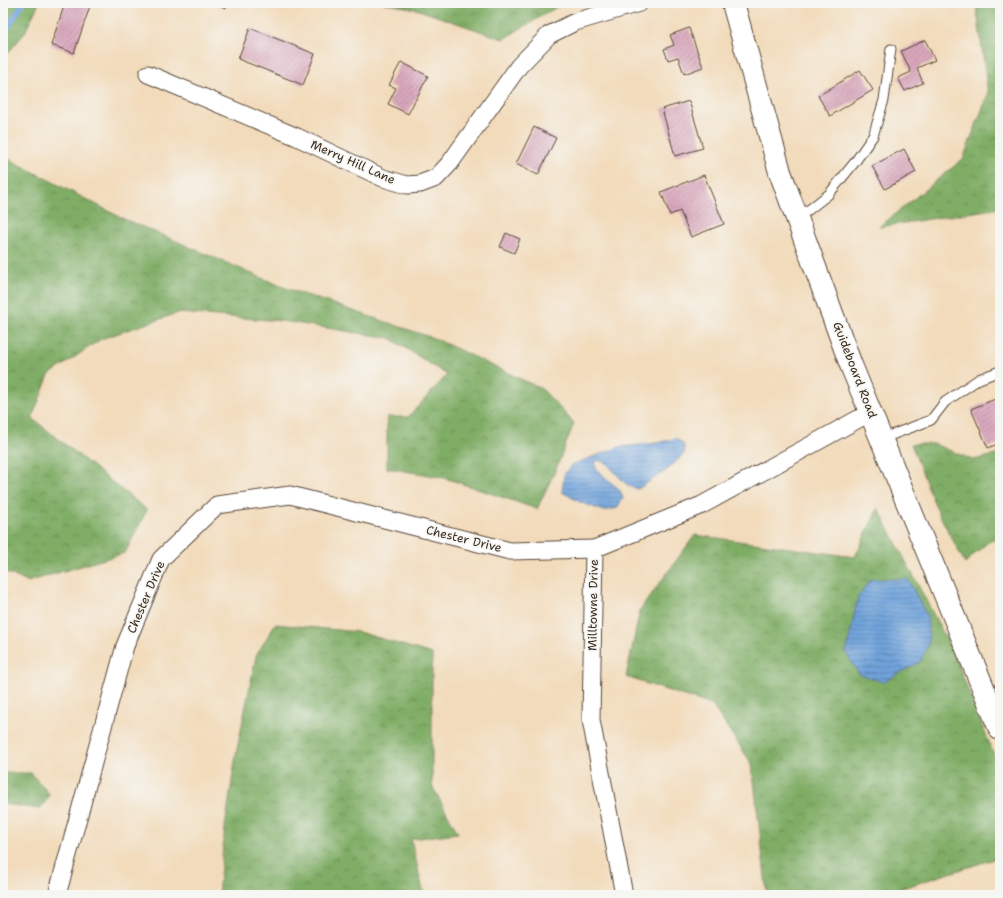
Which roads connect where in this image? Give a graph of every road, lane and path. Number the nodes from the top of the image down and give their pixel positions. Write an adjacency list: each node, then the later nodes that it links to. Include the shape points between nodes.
1 (639, 3): 4 (street, Merry Hill Lane, via 575,22 549,35 519,66 450,164 436,178 420,184 407,185 383,178 297,137)
2 (733, 3): 5 (street, Guideboard Road, via 780,172)
3 (891, 49): 5 (lane, via 884,100 873,136 829,194)
4 (148, 74)
5 (797, 219): 7 (street, Guideboard Road)
6 (1000, 371): 8 (lane, via 979,379 945,402 932,420)
7 (871, 412): 8 (street, Guideboard Road); 9 (street, Milltowne Drive, via 702,505)
8 (881, 439): 10 (street, Guideboard Road)
9 (594, 550): 11 (street, Chester Drive, via 510,551 290,495 218,505 161,559 125,646); 12 (street, Milltowne Drive, via 591,720)
10 (1000, 729)
11 (57, 895)
12 (624, 895)

